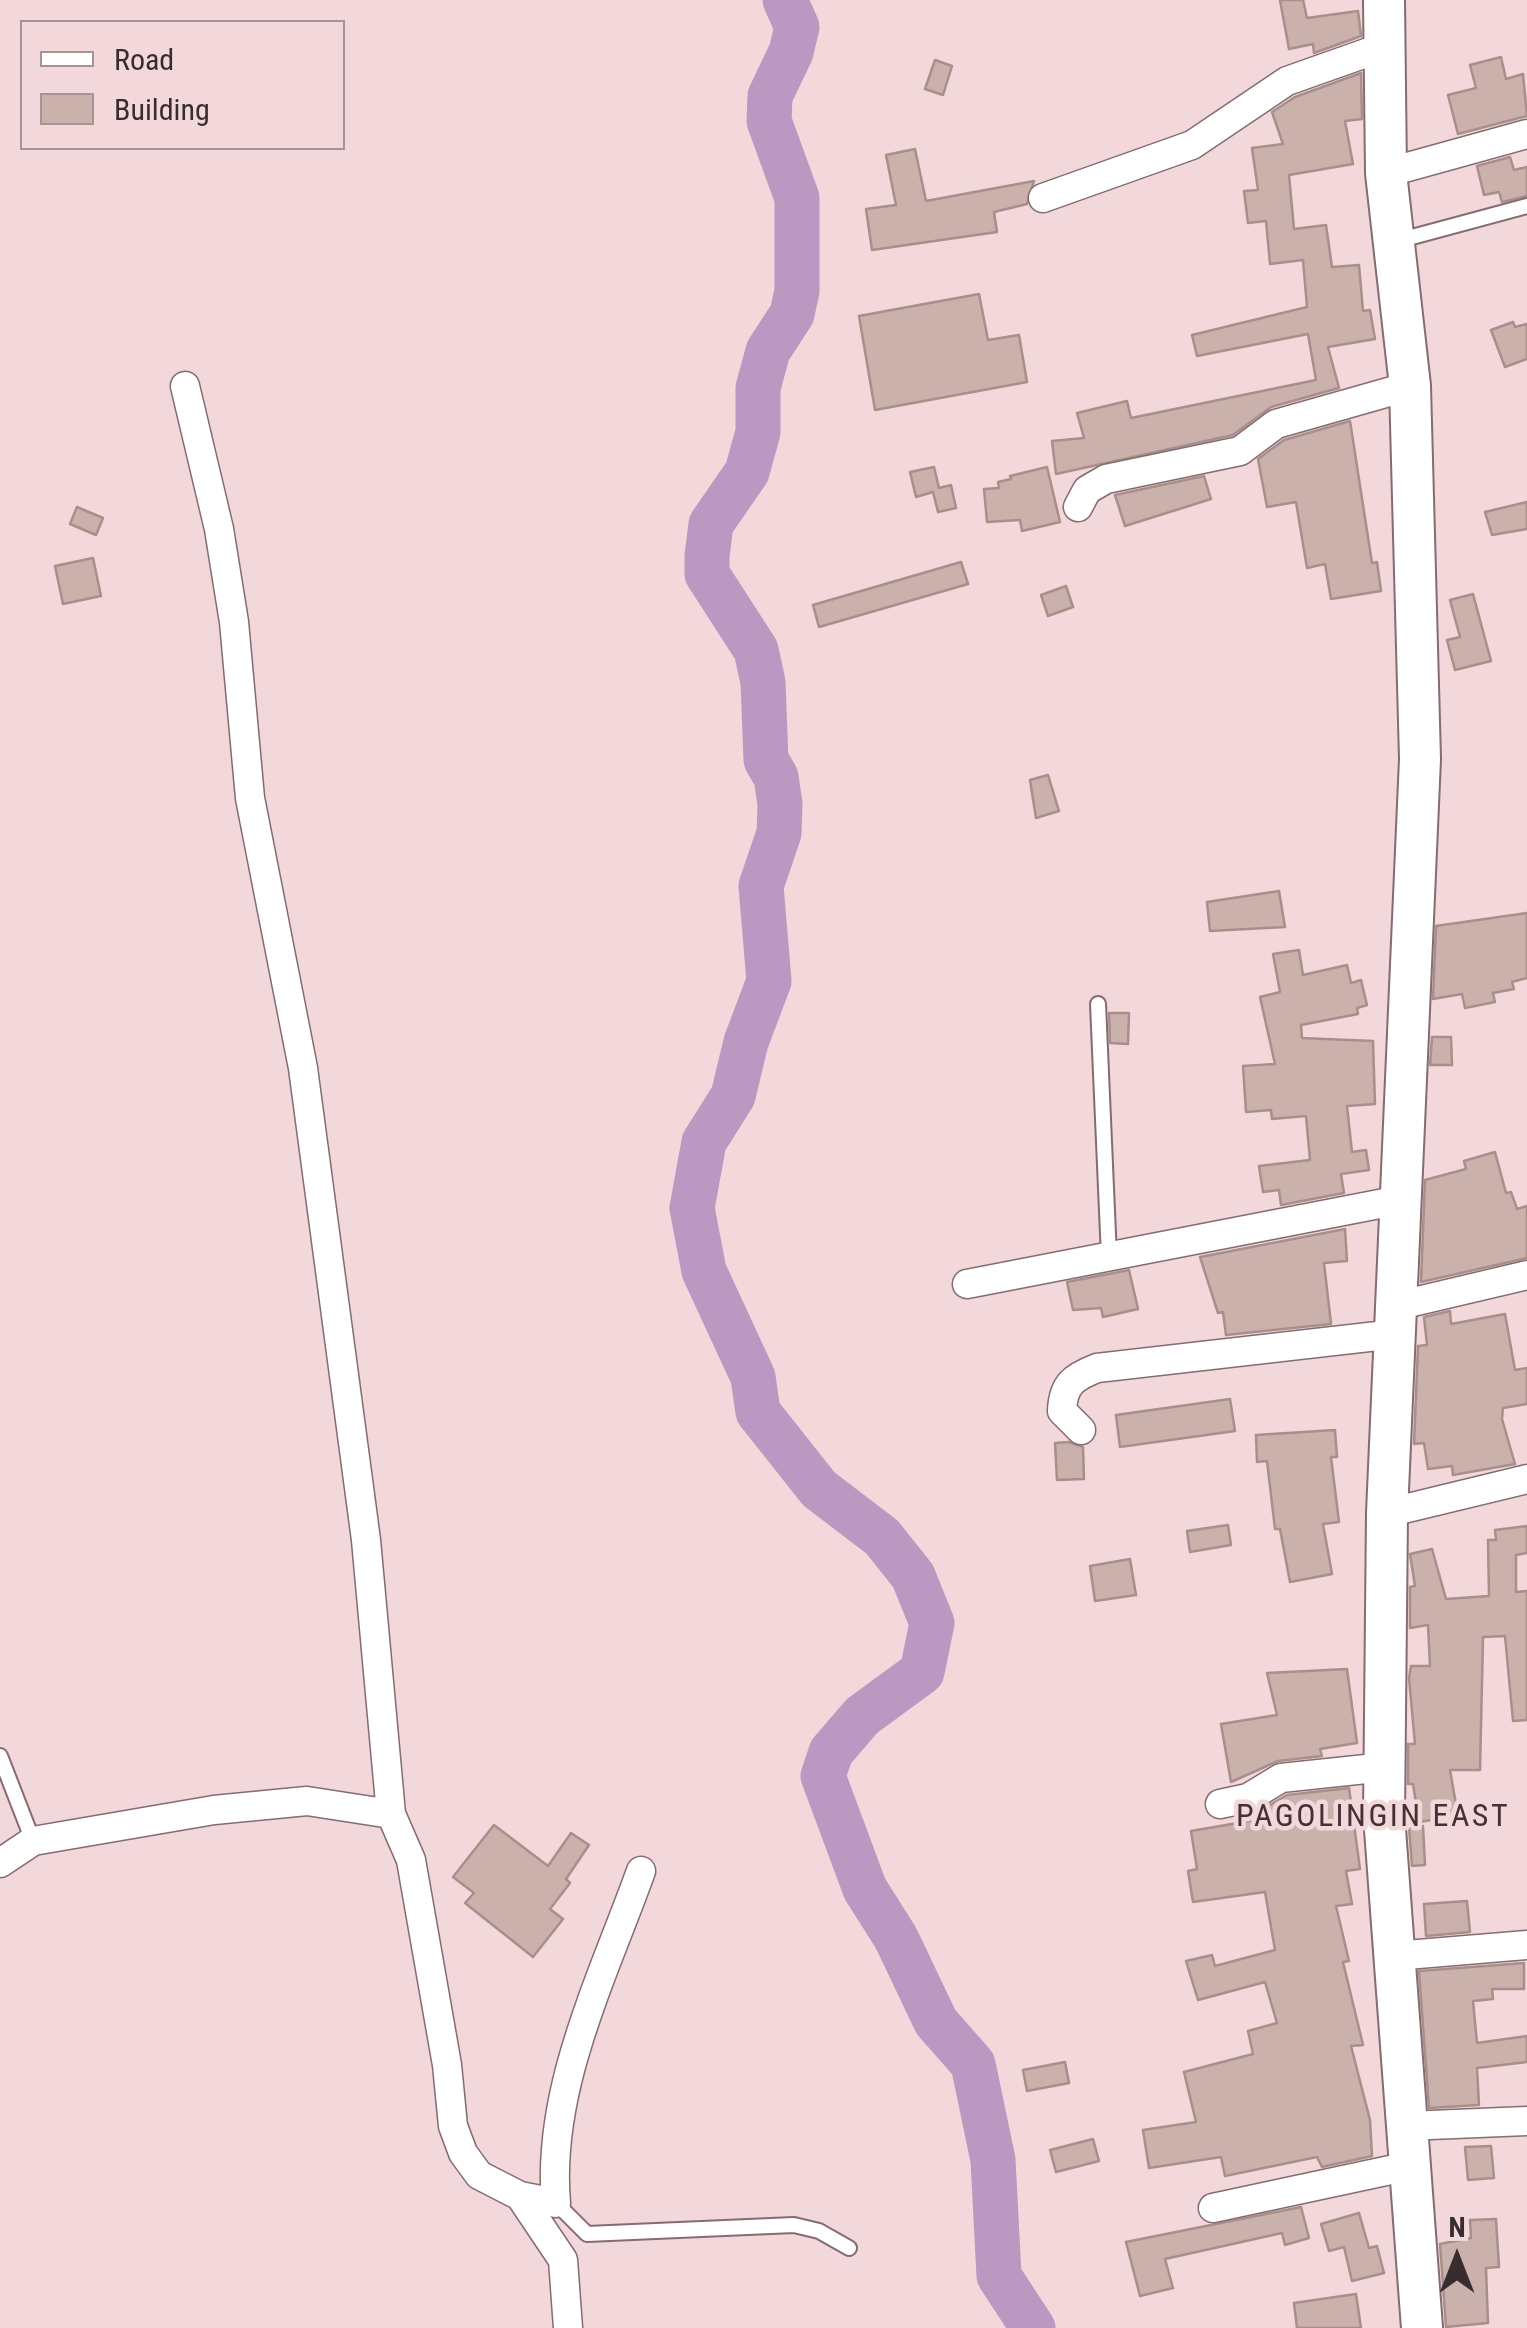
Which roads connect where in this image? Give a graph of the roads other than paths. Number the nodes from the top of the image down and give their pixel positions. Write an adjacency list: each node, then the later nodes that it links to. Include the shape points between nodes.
1 (1384, 0): 2 (street)
2 (1386, 46): 4 (street); 5 (street, via 1287,82 1192,145)
3 (1527, 134): 4 (street)
4 (1386, 174): 7 (street)
5 (1043, 198)
6 (1527, 206): 7 (lane)
7 (1392, 242): 9 (street)
8 (186, 386): 23 (street, via 219,529 250,798 303,1068 366,1540)
9 (1410, 386): 10 (street, via 1276,424 1240,451 1106,479 1087,490); 12 (street, via 1420,759)
10 (1078, 507)
11 (1098, 1004): 13 (lane)
12 (1400, 1200): 13 (street); 16 (street)
13 (1109, 1257): 15 (street)
14 (1527, 1275): 16 (street)
15 (967, 1284)
16 (1395, 1320): 17 (street, via 1097,1368 1065,1387 1062,1410); 19 (street)
17 (1081, 1430)
18 (1527, 1479): 19 (street)
19 (1387, 1514): 21 (street)
20 (0, 1756): 24 (lane)
21 (1385, 1767): 22 (street, via 1281,1778 1248,1798); 28 (street)
22 (1220, 1804)
23 (391, 1814): 24 (street, via 307,1801); 32 (street, via 411,1860 453,2126 479,2175)
24 (33, 1842): 25 (street)
25 (0, 1863)
26 (641, 1871): 33 (street, via 566,2086 556,2133)
27 (1527, 1945): 28 (street)
28 (1394, 1956): 30 (street)
29 (1527, 2120): 30 (street)
30 (1406, 2126): 31 (street)
31 (1409, 2166): 34 (street); 37 (street)
32 (520, 2196): 33 (street); 36 (street, via 564,2260)
33 (556, 2203): 35 (lane, via 588,2234 794,2226)
34 (1213, 2208)
35 (849, 2248)
36 (568, 2328)
37 (1422, 2328)

